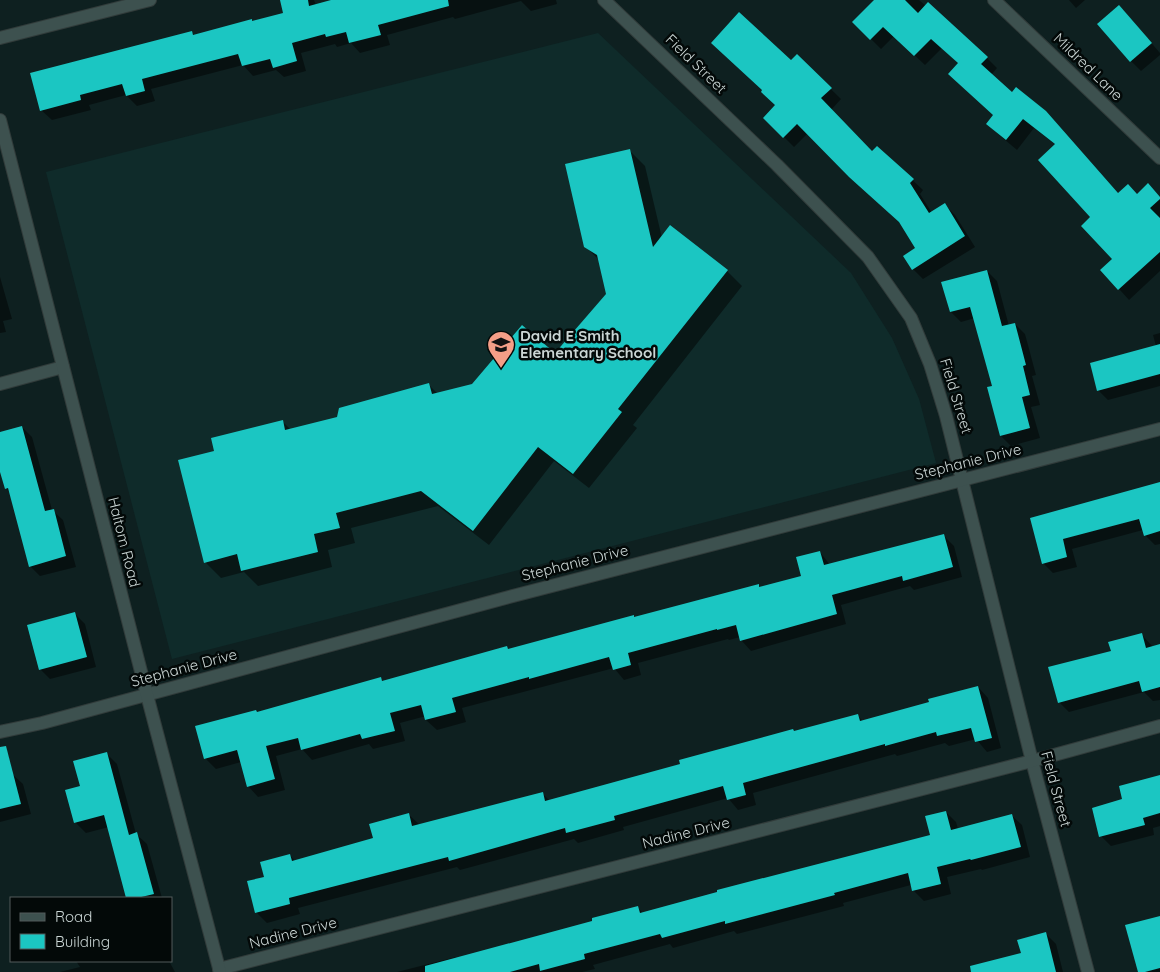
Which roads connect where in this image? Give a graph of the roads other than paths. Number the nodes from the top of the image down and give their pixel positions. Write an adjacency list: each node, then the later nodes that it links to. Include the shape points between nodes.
1 (150, 0): 4 (street)
2 (604, 0): 10 (street, Field Street, via 770,158 868,257 911,318 933,372)
3 (994, 0): 6 (street, Mildred Lane)
4 (0, 38)
5 (0, 120): 7 (street, Haltom Road)
6 (1160, 158)
7 (63, 367): 8 (street); 11 (street, Haltom Road)
8 (0, 384)
9 (1160, 429): 10 (street, Stephanie Drive)
10 (962, 480): 11 (street, Stephanie Drive); 14 (street, Field Street)
11 (147, 695): 13 (street, Stephanie Drive); 15 (street, Haltom Road)
12 (1160, 726): 14 (street, Nadine Drive)
13 (0, 732)
14 (1032, 761): 15 (street, Nadine Drive); 16 (street, Field Street)
15 (219, 970)
16 (1088, 972)

